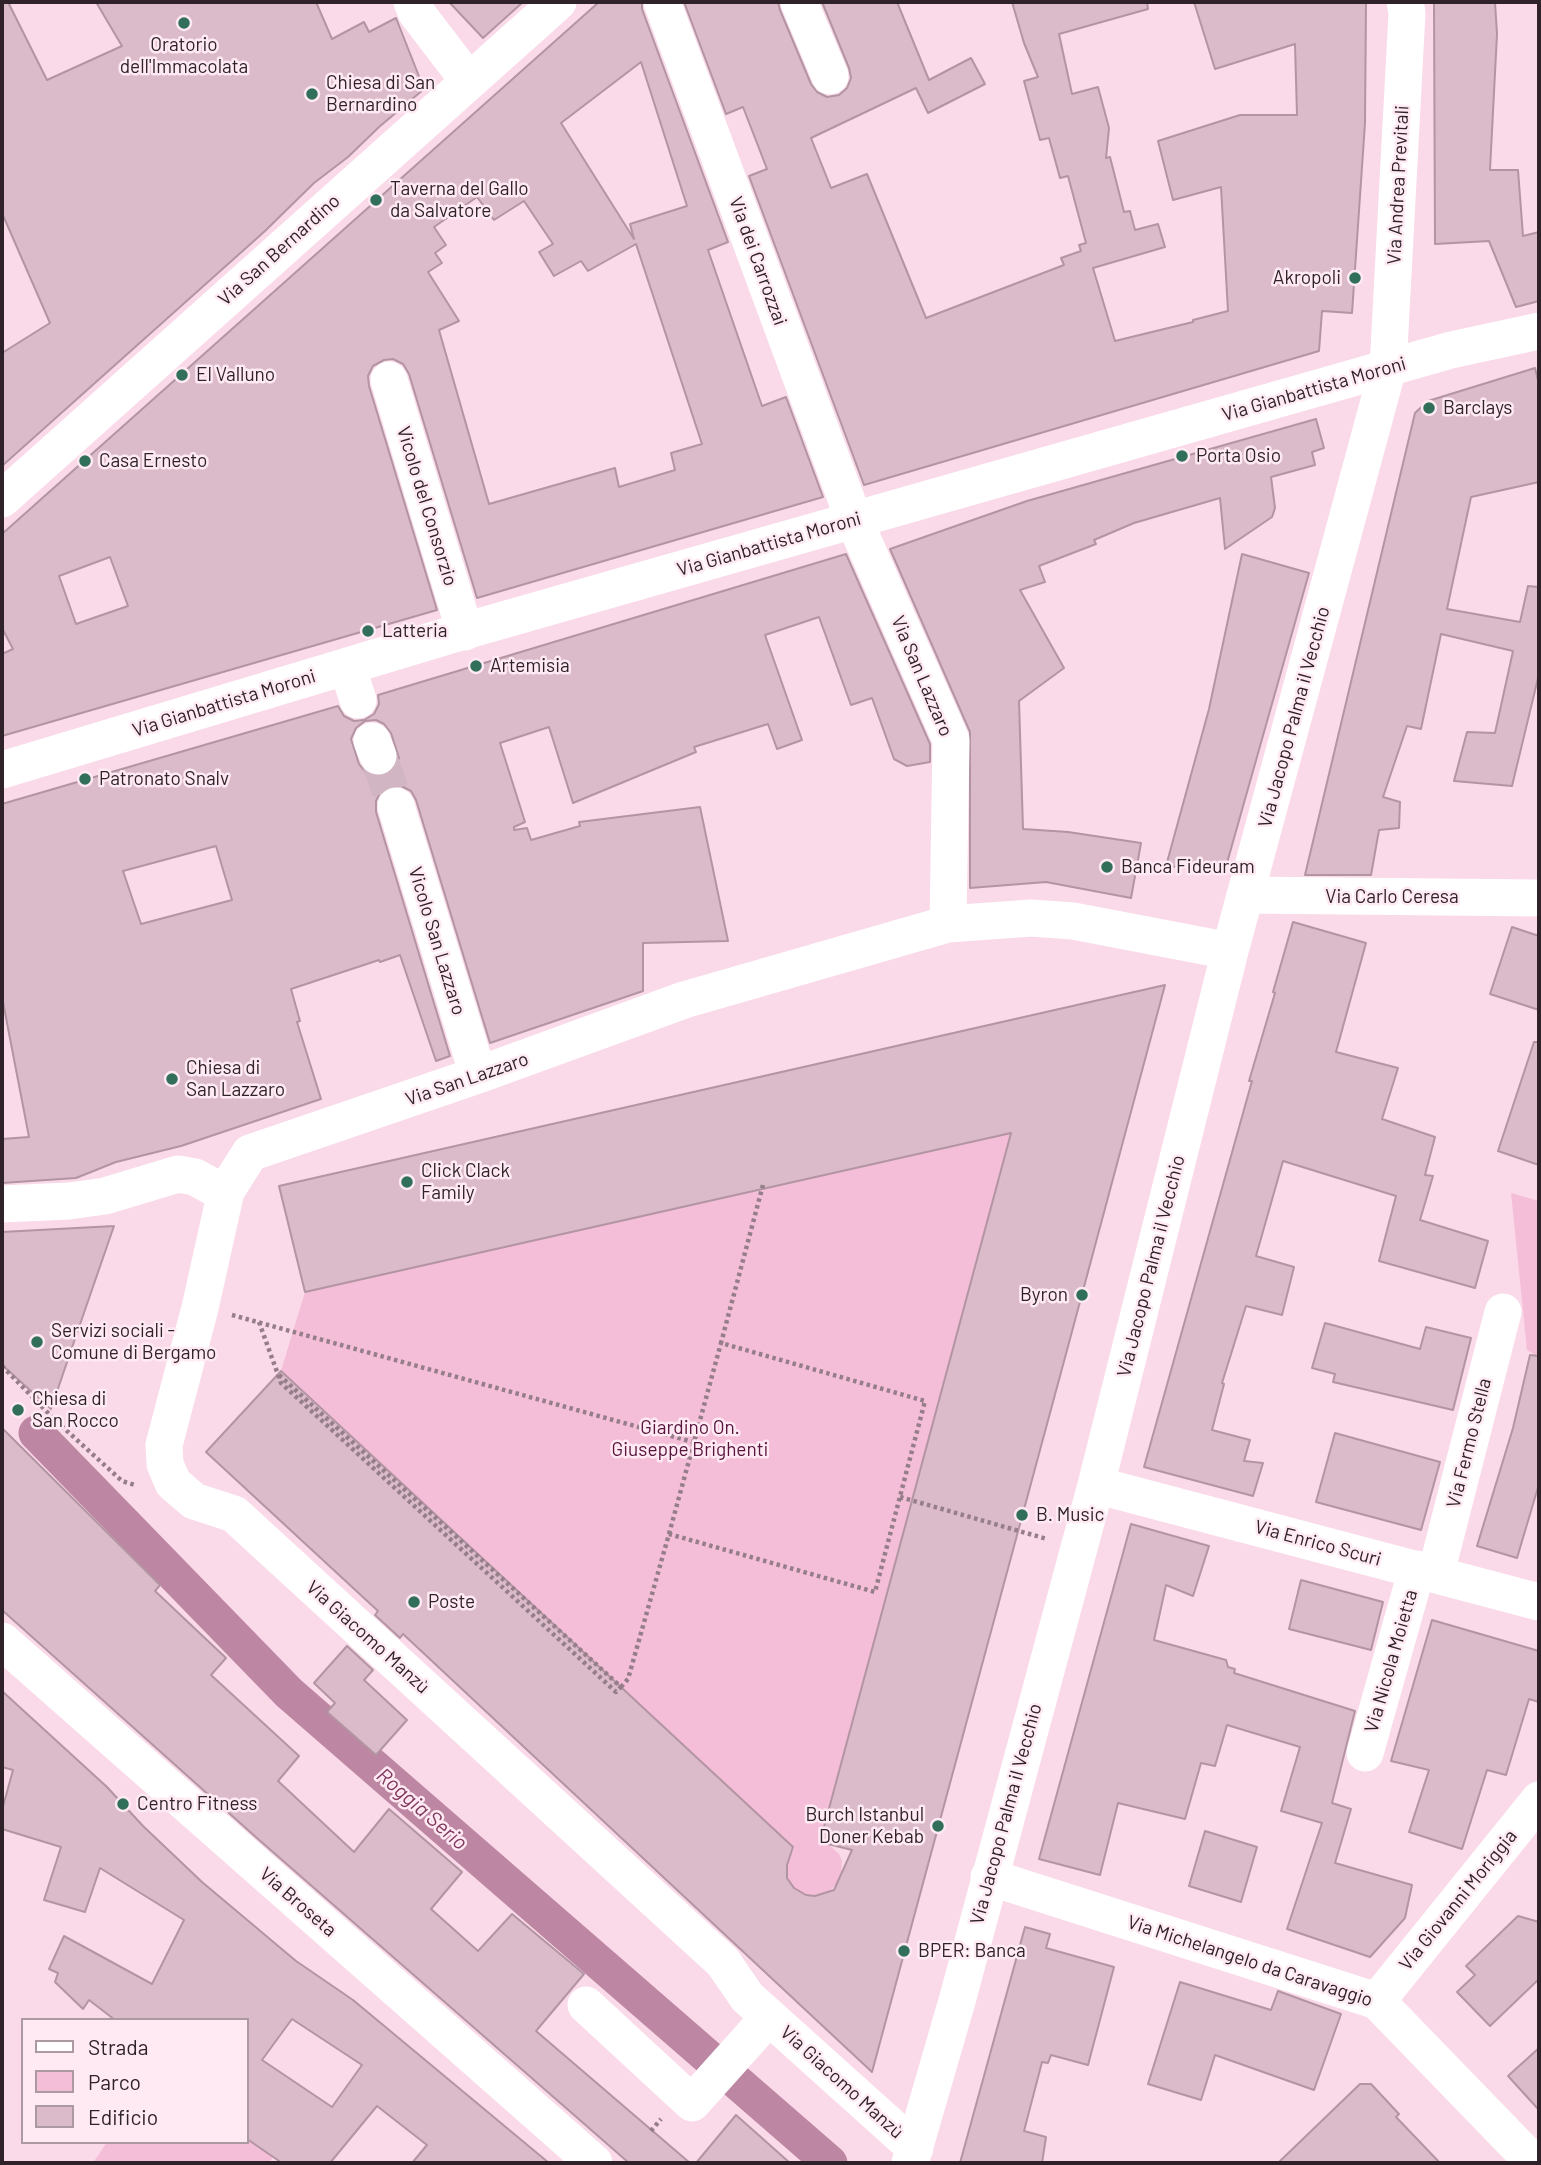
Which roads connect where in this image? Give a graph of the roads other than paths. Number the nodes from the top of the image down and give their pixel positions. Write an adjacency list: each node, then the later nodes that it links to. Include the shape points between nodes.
1 (412, 2): 7 (street)
2 (558, 2): 7 (street, Via San Bernardino)
3 (662, 2): 12 (street, Via dei Carrozzai)
4 (799, 2): 6 (street)
5 (1405, 2): 9 (street, Via Andrea Previtali)
6 (831, 76)
7 (468, 80): 11 (street, Via San Bernardino)
8 (1539, 331): 9 (street, Via Gianbattista Moroni)
9 (1388, 368): 12 (street, Via Gianbattista Moroni); 18 (street, Via Jacopo Palma il Vecchio)
10 (389, 380): 13 (street, Vicolo del Consorzio)
11 (2, 499)
12 (854, 520): 13 (street, Via Gianbattista Moroni); 20 (street, Via San Lazzaro, via 951,740)
13 (465, 632): 14 (street, Via Gianbattista Moroni)
14 (347, 666): 15 (street); 16 (street, Via Gianbattista Moroni)
15 (358, 700)
16 (2, 770)
17 (396, 806): 22 (street, Vicolo San Lazzaro)
18 (1245, 895): 19 (street, Via Carlo Ceresa); 21 (street, Via Jacopo Palma il Vecchio)
19 (1539, 898)
20 (948, 924): 21 (street, Via San Lazzaro, via 1031,918 1073,921); 22 (street, Via San Lazzaro, via 684,1000)
21 (1230, 951): 26 (street, Via Jacopo Palma il Vecchio)
22 (478, 1075): 23 (street, Via San Lazzaro, via 250,1153)
23 (226, 1191): 24 (street, via 178,1174 106,1196); 35 (street, Via Giacomo Manzù, via 163,1445 165,1464 178,1490 194,1501 234,1514 723,1962 747,1997)
24 (2, 1204)
25 (1503, 1312): 27 (street, Via Fermo Stella)
26 (1096, 1485): 27 (street, Via Enrico Scuri); 32 (street, Via Jacopo Palma il Vecchio)
27 (1427, 1571): 28 (street, Via Enrico Scuri); 30 (street, Via Nicola Moietta)
28 (1539, 1602)
29 (2, 1641): 37 (street, Via Broseta)
30 (1365, 1753)
31 (1539, 1800): 33 (street, Via Giovanni Moriggia)
32 (989, 1877): 33 (street, Via Michelangelo da Caravaggio); 36 (street, Via Jacopo Palma il Vecchio)
33 (1377, 2001): 38 (street, Via Michelangelo da Caravaggio)
34 (586, 2005): 35 (street, Via Giacomo Manzù, via 692,2103)
35 (769, 2017): 36 (street, Via Giacomo Manzù)
36 (912, 2155)
37 (594, 2163)
38 (1534, 2163)

